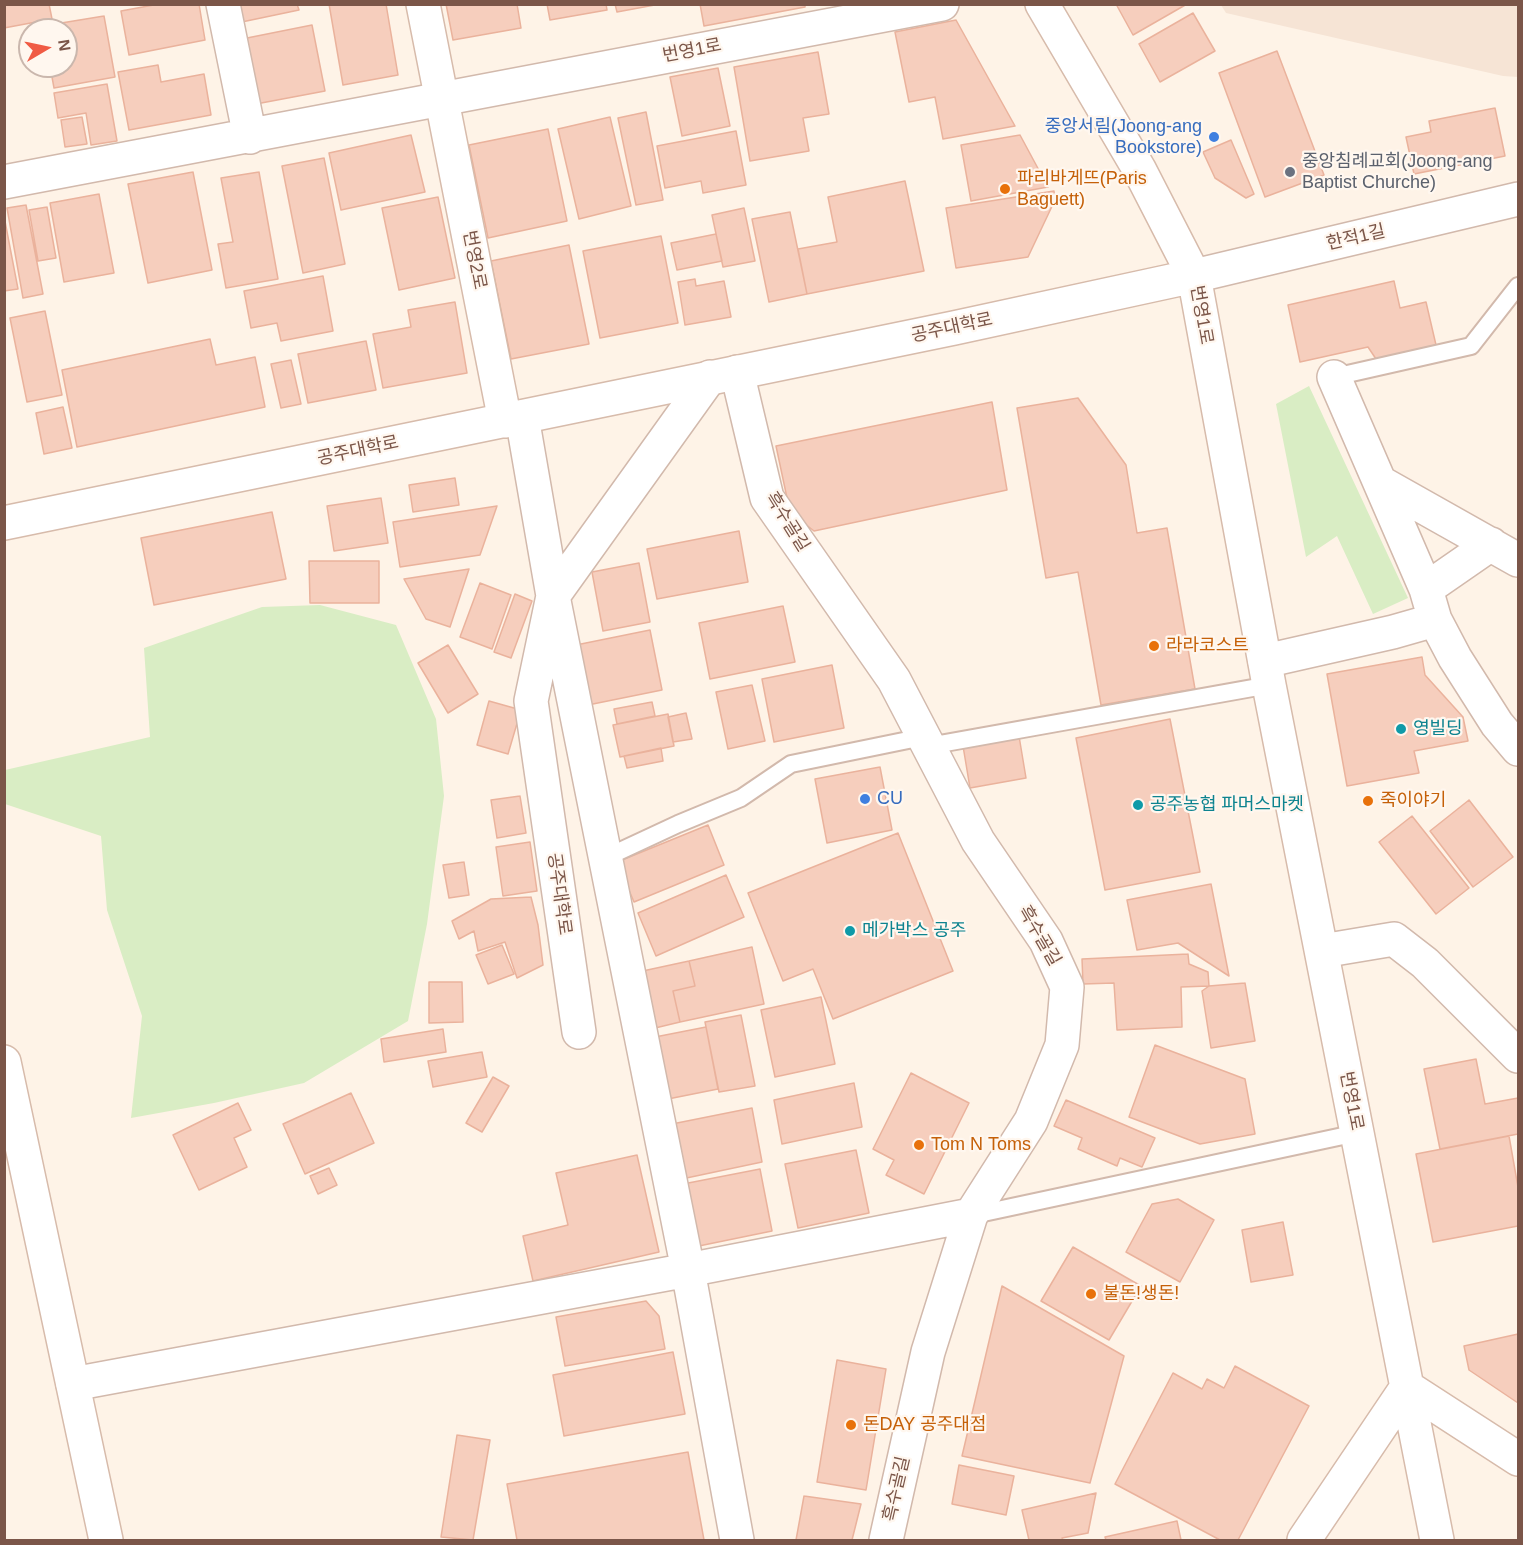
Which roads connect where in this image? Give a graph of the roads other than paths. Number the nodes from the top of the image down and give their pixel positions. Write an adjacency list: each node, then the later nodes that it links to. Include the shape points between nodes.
1 (223, 4): 6 (street)
2 (423, 4): 5 (street, 번영2로)
3 (942, 4): 5 (street, 번영1로)
4 (1042, 4): 9 (street, 번영1로, via 1139,169)
5 (442, 98): 6 (street); 13 (street, 번영2로)
6 (250, 137): 7 (street)
7 (4, 182)
8 (1518, 199): 9 (street, 한적1길)
9 (1194, 276): 11 (street, 공주대학로); 20 (street, 번영1로)
10 (1518, 286): 12 (lane, via 1471,346)
11 (724, 375): 13 (street, 공주대학로); 18 (street, 공주대학로); 21 (street, 흑수골길, via 767,498 894,680)
12 (1335, 377): 14 (street)
13 (514, 419): 15 (street, 공주대학로); 18 (street, 번영2로)
14 (1381, 483): 16 (street); 17 (street)
15 (6, 514)
16 (1505, 552): 17 (street)
17 (1426, 589): 19 (street)
18 (553, 596): 23 (street, 번영2로); 25 (street, 공주대학로, via 531,701)
19 (1435, 620): 20 (street); 22 (street, via 1497,724)
20 (1267, 673): 21 (lane); 24 (street, 번영1로)
21 (926, 742): 23 (lane, via 791,764 741,798); 29 (street, 흑수골길, via 978,841 1046,940 1067,987 1062,1045 1031,1121)
22 (1518, 749)
23 (605, 858): 30 (street, 번영2로)
24 (1322, 951): 26 (street, via 1394,939 1425,963); 28 (street, 번영1로)
25 (579, 1032)
26 (1518, 1056)
27 (4, 1062): 31 (street)
28 (1357, 1133): 29 (lane); 32 (street, 번영1로)
29 (971, 1215): 30 (street); 36 (street, 흑수골길, via 928,1352)
30 (688, 1270): 31 (street); 35 (street, 번영2로)
31 (73, 1384): 34 (street)
32 (1407, 1387): 33 (street); 37 (street); 38 (street, 번영1로)
33 (1518, 1460)
34 (106, 1540)
35 (737, 1540)
36 (886, 1540)
37 (1304, 1540)
38 (1437, 1540)

